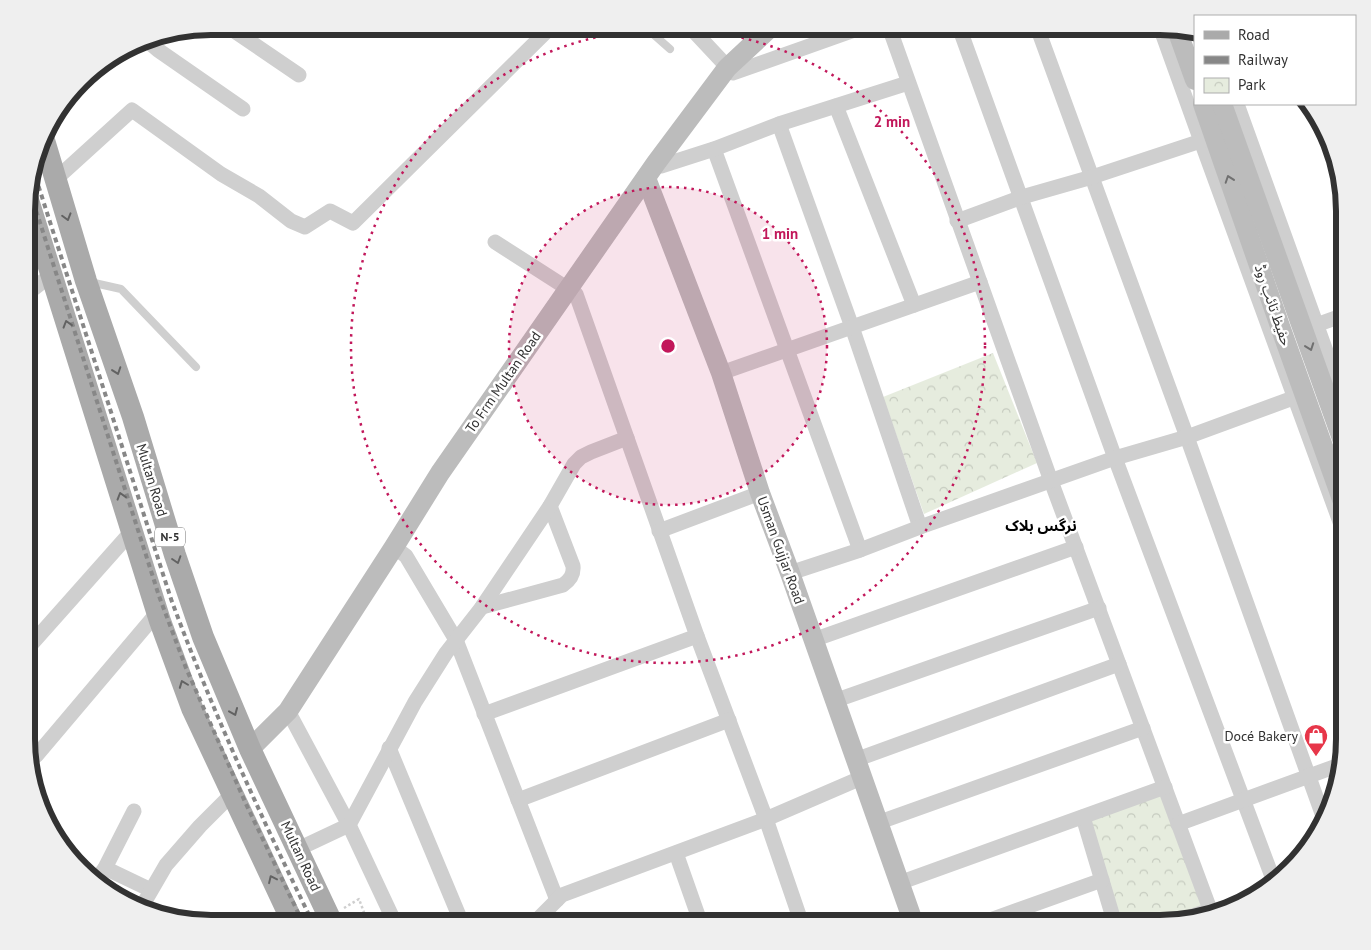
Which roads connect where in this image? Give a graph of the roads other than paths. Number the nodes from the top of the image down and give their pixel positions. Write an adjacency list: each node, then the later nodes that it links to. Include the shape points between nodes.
1 (240, 35): 15 (street)
2 (543, 35): 29 (street, via 353,223 330,211 305,227 291,221 132,110)
3 (654, 35): 13 (lane)
4 (697, 35): 14 (street)
5 (762, 35): 14 (street, To Frm Multan Road)
6 (838, 35): 14 (street, via 733,73)
7 (892, 35): 17 (street)
8 (962, 35): 30 (street)
9 (1040, 35): 28 (street)
10 (1163, 35): 24 (street)
11 (1179, 36): 16 (street)
12 (152, 45): 22 (street)
13 (670, 49)
14 (727, 68): 27 (street, To Frm Multan Road)
15 (299, 75)
16 (1194, 77)
17 (908, 82): 21 (street); 31 (street)
18 (1203, 105): 24 (street, حفیظ تائب روڈ)
19 (1222, 105): 41 (street, حفیظ تائب روڈ)
20 (1237, 105): 41 (street)
21 (836, 106): 23 (street); 39 (street)
22 (243, 109)
23 (779, 124): 26 (street); 42 (street)
24 (1208, 139): 28 (street); 47 (street, حفیظ تائب روڈ)
25 (46, 148): 29 (main road, Multan Road / N-5)
26 (714, 150): 27 (street); 43 (street)
27 (651, 170): 38 (street, To Frm Multan Road); 45 (street, Usman Gujjar Road)
28 (1092, 177): 30 (street); 50 (street)
29 (56, 179): 35 (main road, Multan Road / N-5, one-way to 35)
30 (1022, 197): 31 (street); 51 (street)
31 (957, 221): 36 (street)
32 (35, 223): 34 (main road, N-5)
33 (495, 242): 38 (street)
34 (51, 275): 37 (street); 58 (main road, N-5, one-way to 34)
35 (86, 281): 44 (lane, via 120,289); 78 (main road, Multan Road / N-5, one-way to 78, via 203,637)
36 (980, 282): 39 (street); 52 (street)
37 (35, 288)
38 (569, 289): 49 (street, via 576,294); 60 (street, To Frm Multan Road, via 440,473)
39 (914, 306): 42 (street)
40 (1336, 316): 41 (street)
41 (1309, 317): 46 (street); 48 (street, حفیظ تائب روڈ, one-way to 48)
42 (852, 327): 43 (street); 57 (street)
43 (787, 350): 45 (street); 62 (street)
44 (196, 367)
45 (721, 373): 54 (street, Usman Gujjar Road)
46 (1336, 381)
47 (1299, 395): 50 (street); 53 (street, حفیظ تائب روڈ); 56 (street)
48 (1336, 415)
49 (626, 438): 55 (street, via 581,457); 59 (street)
50 (1187, 438): 51 (street); 82 (street)
51 (1115, 458): 52 (street); 86 (street)
52 (1051, 481): 57 (street); 61 (street)
53 (1336, 485)
54 (760, 493): 59 (street); 63 (street, Usman Gujjar Road)
55 (550, 506): 64 (street); 64 (street, via 573,566 569,581)
56 (1336, 508)
57 (920, 527): 62 (street)
58 (132, 531): 66 (main road, N-5); 67 (street)
59 (659, 531): 68 (street)
60 (394, 547): 69 (street, via 406,556); 73 (street, To Frm Multan Road)
61 (1076, 547): 65 (street); 70 (street)
62 (860, 550): 63 (street)
63 (790, 573): 70 (street, Usman Gujjar Road)
64 (482, 607): 69 (street)
65 (1099, 608): 71 (street); 72 (street)
66 (157, 613): 79 (street); 84 (main road, N-5, one-way to 66, via 192,708)
67 (35, 636)
68 (697, 636): 74 (street); 75 (street)
69 (456, 640): 74 (street); 77 (street)
70 (813, 640): 72 (street, Usman Gujjar Road)
71 (1119, 664): 76 (street); 81 (street)
72 (834, 701): 81 (street, Usman Gujjar Road)
73 (288, 712): 78 (street, To Frm Multan Road); 93 (street)
74 (484, 714): 85 (street)
75 (730, 720): 85 (street); 90 (street)
76 (1143, 728): 83 (street); 91 (street)
77 (389, 748): 93 (street); 108 (street)
78 (250, 749): 94 (main road, Multan Road / N-5)
79 (36, 756)
80 (1334, 767): 82 (street)
81 (858, 769): 90 (street); 91 (street, Usman Gujjar Road)
82 (1308, 776): 86 (street); 88 (street)
83 (1165, 787): 89 (street); 92 (street)
84 (232, 794): 101 (street, via 166,865); 105 (main road, N-5, one-way to 84)
85 (518, 800): 102 (street)
86 (1243, 800): 92 (street); 98 (street)
87 (134, 811): 96 (street)
88 (1321, 811)
89 (1083, 817): 99 (street); 100 (street)
90 (766, 819): 95 (street); 111 (street)
91 (877, 823): 100 (street, Usman Gujjar Road)
92 (1178, 824): 104 (street)
93 (349, 825): 94 (street); 107 (street)
94 (298, 849): 106 (main road, Multan Road / N-5)
95 (676, 852): 102 (street); 110 (street)
96 (105, 868): 97 (street); 101 (street)
97 (100, 875)
98 (1271, 876)
99 (1102, 880): 113 (street); 114 (street)
100 (899, 883): 112 (street, Usman Gujjar Road)
101 (151, 890): 103 (street)
102 (557, 900): 109 (street)
103 (144, 902)
104 (1210, 908)
105 (289, 915)
106 (329, 915)
107 (391, 915)
108 (458, 915)
109 (543, 915)
110 (698, 915)
111 (799, 915)
112 (911, 915)
113 (1003, 915)
114 (1112, 915)

